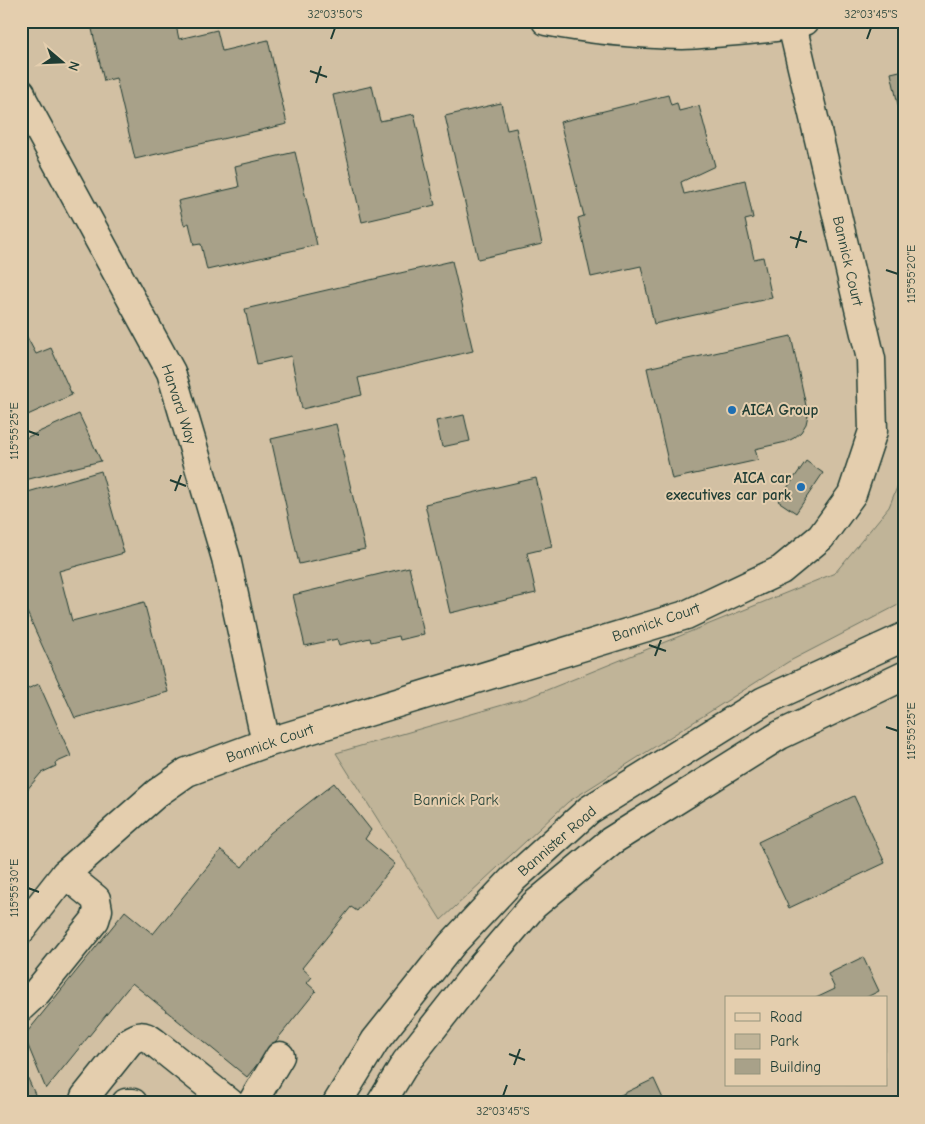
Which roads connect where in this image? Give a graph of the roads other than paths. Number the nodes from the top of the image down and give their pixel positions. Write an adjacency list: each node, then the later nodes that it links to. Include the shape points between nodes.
1 (546, 21): 2 (street, via 633,33 676,34 744,31)
2 (798, 23): 6 (street, Bannick Court, via 871,359 873,431 852,494 821,537 781,570 686,615)
3 (21, 93): 6 (street, Harvard Way, via 171,372 226,558)
4 (904, 637): 16 (street, Bannister Road, via 764,701 589,810 512,880 452,944 375,1041)
5 (904, 676): 17 (street, via 780,735 612,841 534,905 406,1062)
6 (266, 743): 7 (street, Bannick Court, via 187,772 157,793)
7 (65, 874): 8 (street, Bannick Court); 9 (street, via 96,899 98,910 95,920)
8 (21, 930)
9 (21, 1007)
10 (280, 1056): 15 (street)
11 (83, 1103): 14 (street, via 129,1042 143,1036)
12 (126, 1103): 13 (street)
13 (133, 1103)
14 (230, 1103)
15 (252, 1103)
16 (337, 1103)
17 (381, 1103)

